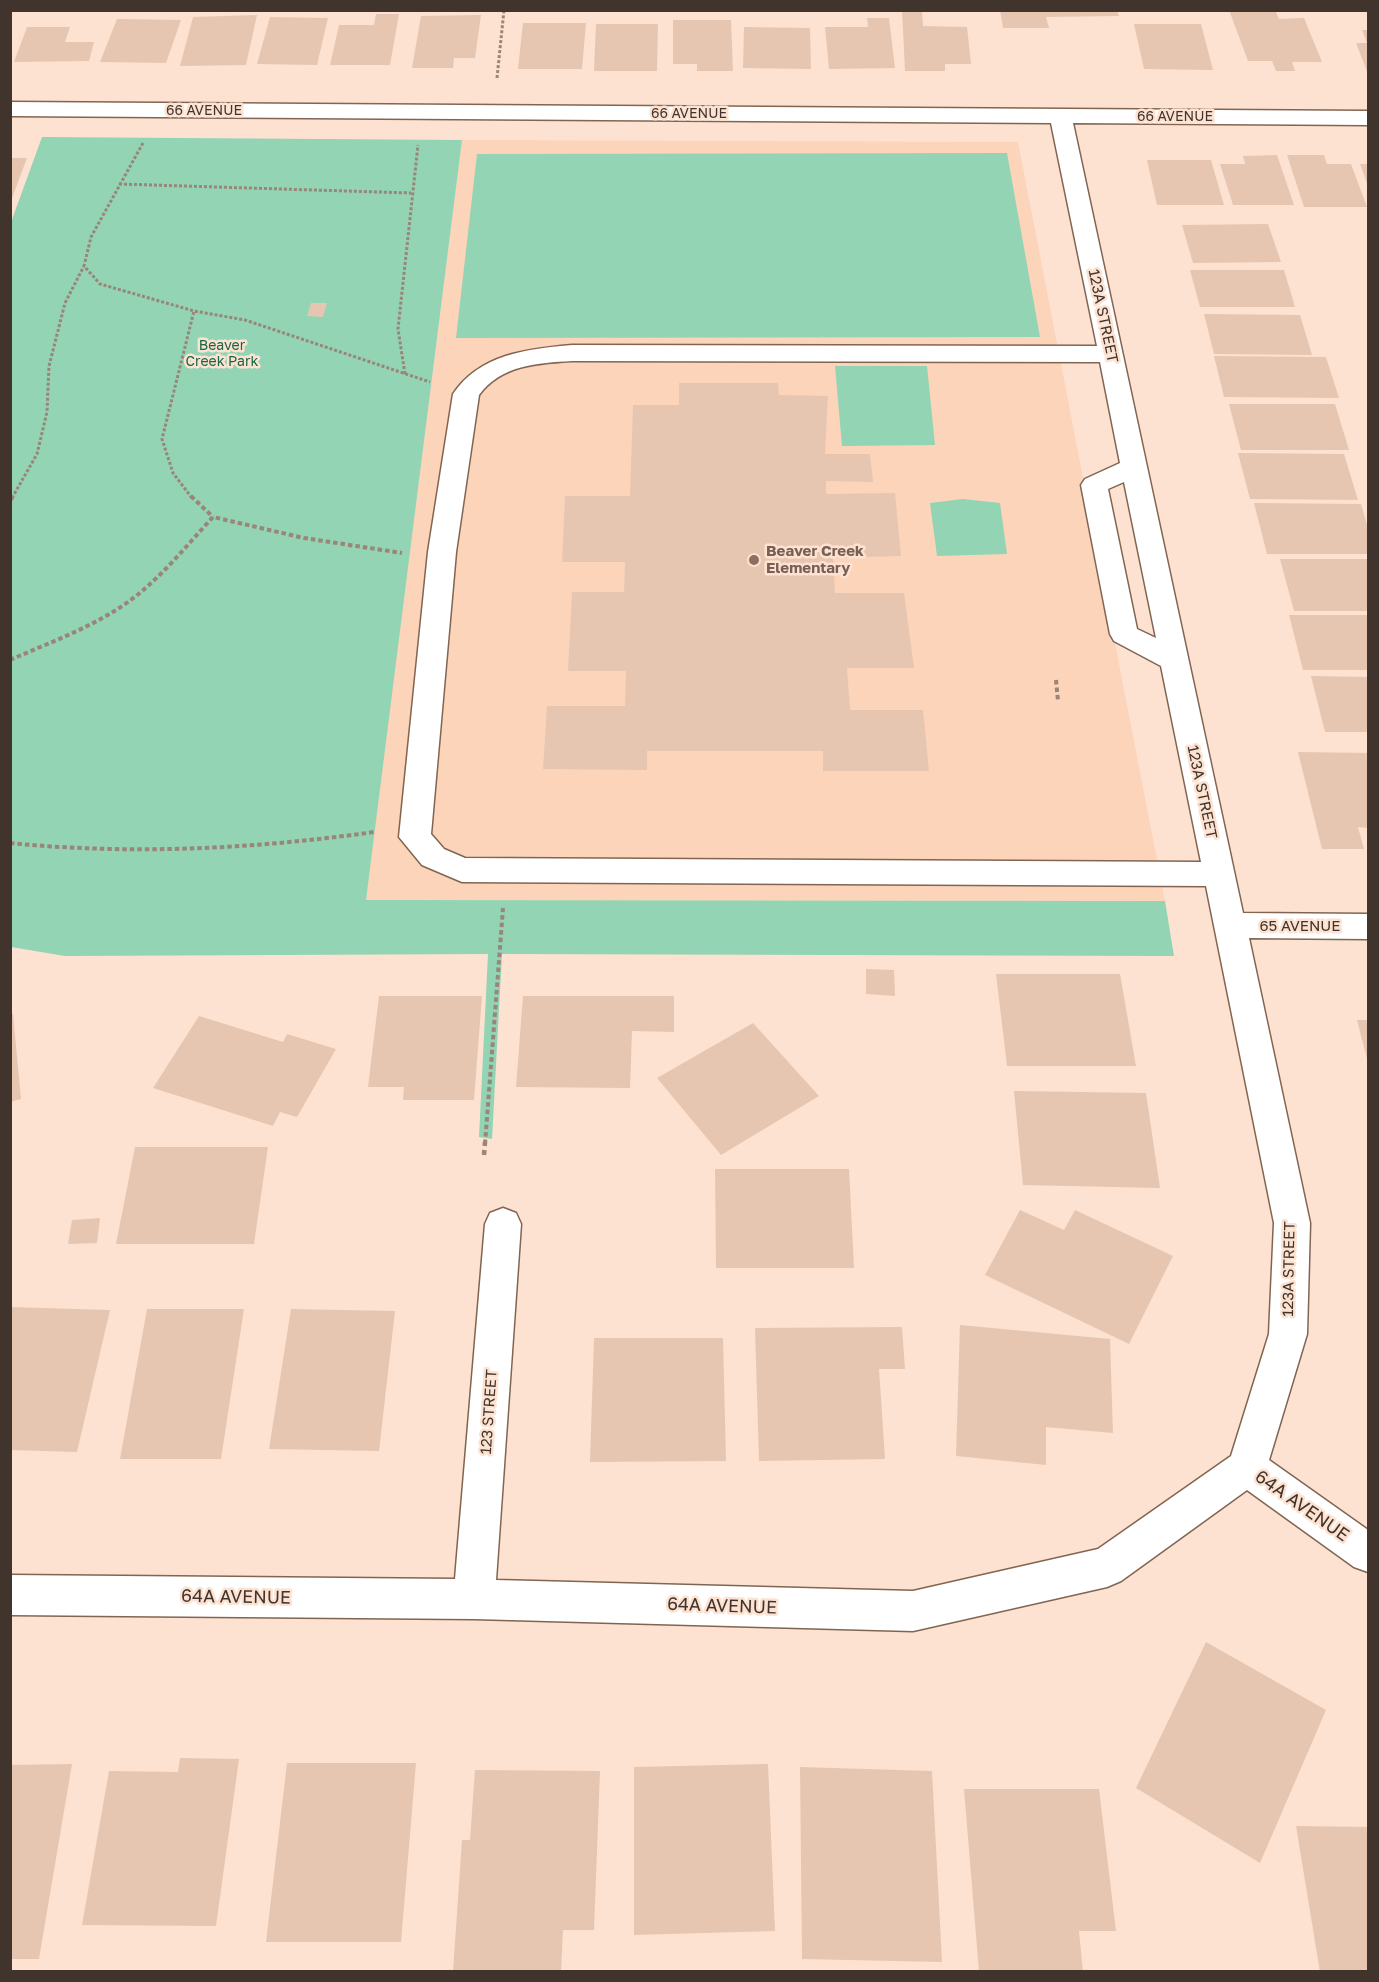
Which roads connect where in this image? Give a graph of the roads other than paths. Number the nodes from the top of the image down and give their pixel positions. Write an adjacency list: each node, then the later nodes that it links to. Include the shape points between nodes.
1 (10, 109): 2 (street, 66 AVENUE)
2 (1061, 116): 3 (street, 66 AVENUE); 4 (street, 123A STREET)
3 (1368, 118)
4 (1111, 354): 5 (street, 123A STREET); 7 (street, via 539,355 496,369 473,382 466,394 442,552 415,837 433,857 462,870)
5 (1135, 466): 6 (street, 123A STREET); 6 (street, via 1094,485 1124,634)
6 (1174, 660): 7 (street, 123A STREET)
7 (1220, 874): 8 (street, 123A STREET)
8 (1231, 926): 9 (street, 65 AVENUE); 11 (street, 123A STREET, via 1292,1223 1288,1334)
9 (1368, 926)
10 (503, 1224): 14 (street, 123 STREET)
11 (1247, 1467): 12 (street, 64A AVENUE); 14 (street, 64A AVENUE, via 1107,1567 913,1611)
12 (1368, 1553)
13 (10, 1595): 14 (street, 64A AVENUE)
14 (474, 1599)

